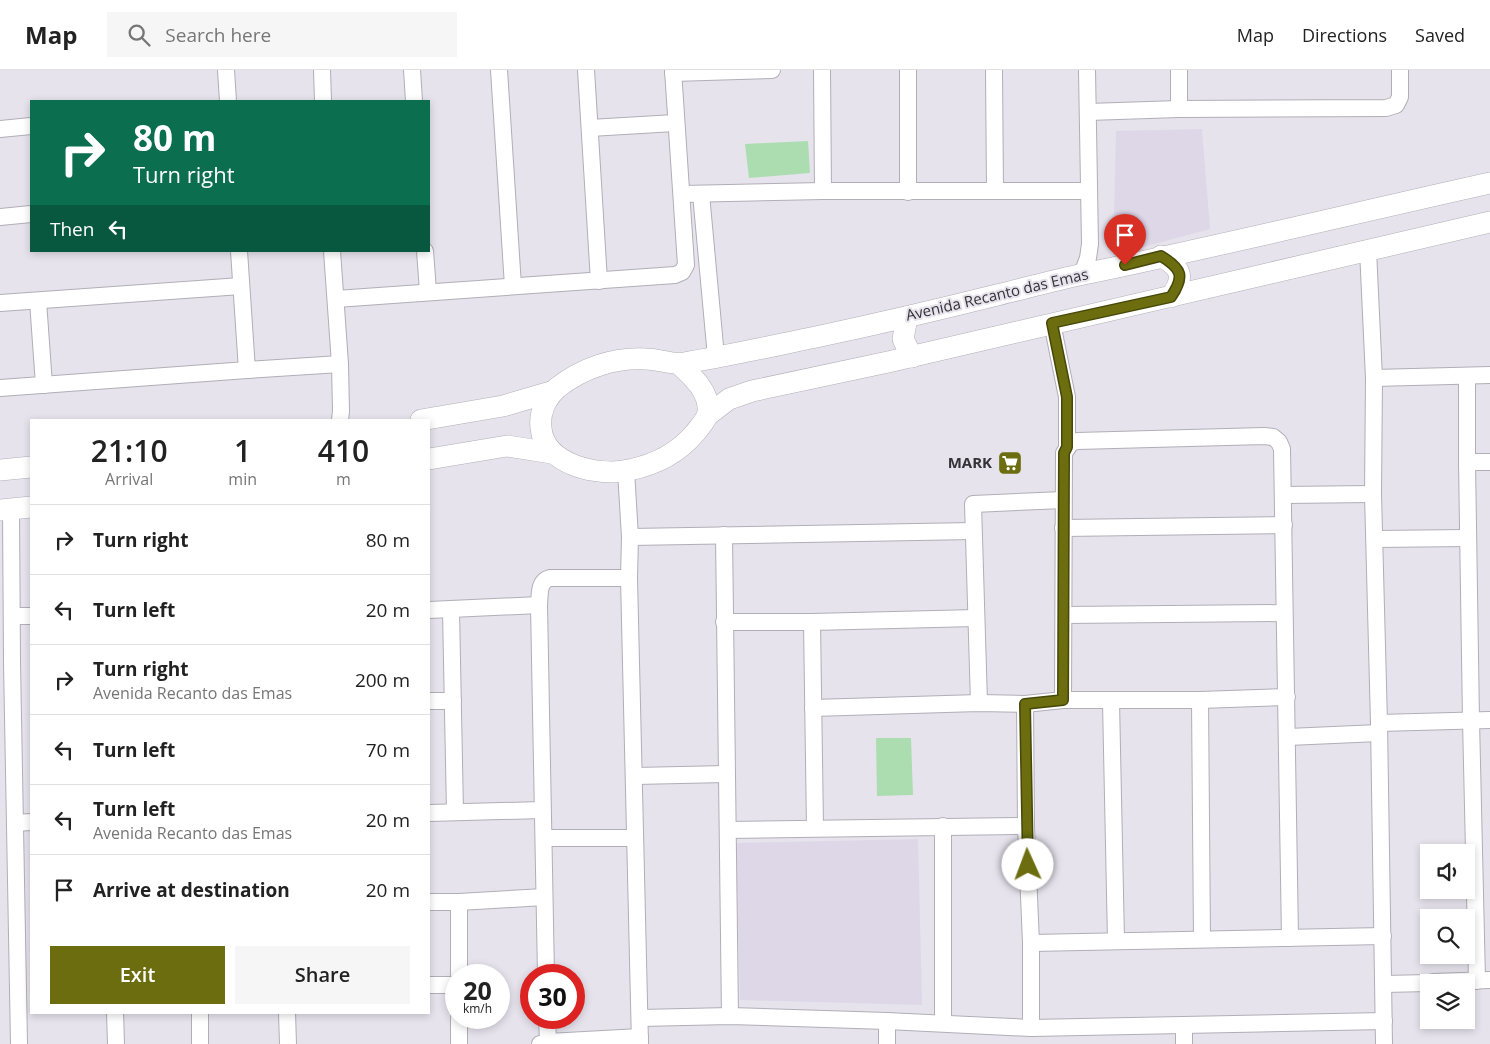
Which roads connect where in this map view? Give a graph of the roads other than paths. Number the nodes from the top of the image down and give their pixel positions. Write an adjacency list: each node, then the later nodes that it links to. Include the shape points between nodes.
1 (226, 70): 14 (street)
2 (322, 70): 15 (street)
3 (412, 70): 16 (street)
4 (499, 70): 43 (street)
5 (586, 70): 21 (street)
6 (772, 70): 13 (street)
7 (822, 70): 26 (street)
8 (908, 70): 27 (street)
9 (994, 70): 24 (street)
10 (1088, 70): 18 (street)
11 (1179, 70): 17 (street)
12 (1400, 70): 17 (street, via 1400,97 1396,105 1386,108)
13 (673, 71): 19 (street)
14 (228, 100)
15 (323, 100)
16 (414, 100)
17 (1179, 109): 18 (street)
18 (1088, 112): 25 (street)
19 (676, 123): 21 (street); 28 (street)
20 (30, 126): 22 (street)
21 (590, 128): 41 (street)
22 (0, 129)
23 (1490, 183): 38 (main road, Avenida Recanto das Emas)
24 (995, 191): 25 (street); 27 (street)
25 (1088, 191): 33 (street)
26 (823, 192): 27 (street); 29 (street)
27 (908, 192)
28 (682, 194): 29 (street); 41 (street, via 686,265 682,272)
29 (701, 194): 52 (street)
30 (30, 214): 31 (street)
31 (0, 217)
32 (1490, 222): 34 (main road)
33 (1090, 244): 39 (street); 40 (street)
34 (1368, 250): 45 (main road); 58 (street)
35 (239, 252): 42 (street)
36 (332, 252): 46 (street)
37 (425, 252): 44 (street)
38 (1161, 256): 39 (main road, Avenida Recanto das Emas); 45 (main road, via 1176,267 1180,277 1180,284)
39 (1107, 270): 40 (main road, Avenida Recanto das Emas)
40 (1082, 274): 49 (main road, Avenida Recanto das Emas)
41 (599, 281): 43 (street)
42 (241, 286): 47 (street); 55 (street)
43 (514, 286): 44 (street)
44 (428, 291): 46 (street)
45 (1171, 297): 50 (main road)
46 (336, 299): 53 (street)
47 (38, 301): 48 (street); 59 (street)
48 (0, 303)
49 (907, 317): 51 (main road, via 902,339); 52 (main road, Avenida Recanto das Emas)
50 (1052, 323): 51 (main road); 65 (street, via 1067,397)
51 (912, 356): 62 (main road, via 752,391 728,399)
52 (716, 357): 54 (main road, Avenida Recanto das Emas)
53 (340, 364): 55 (street); 63 (street)
54 (679, 364): 61 (main road, via 646,358 620,360 579,373); 62 (main road, via 699,384 706,398)
55 (247, 370): 59 (street)
56 (1490, 375): 57 (street)
57 (1467, 376): 58 (street); 68 (street)
58 (1374, 378): 73 (street)
59 (44, 385): 60 (street)
60 (0, 388)
61 (554, 391): 64 (main road, via 503,406); 66 (main road, via 544,406 540,424)
62 (708, 415): 72 (main road, via 681,447 652,464)
63 (342, 417)
64 (427, 419)
65 (1067, 447): 74 (street, via 1084,441 1273,437 1282,449); 75 (street, via 1064,453)
66 (552, 453): 67 (main road, via 507,446); 72 (main road, via 585,469)
67 (430, 458)
68 (1467, 462): 69 (street); 82 (street)
69 (1490, 462)
70 (30, 467): 71 (main road)
71 (0, 470)
72 (626, 471): 81 (street)
73 (1373, 494): 74 (street); 83 (street)
74 (1284, 495): 77 (street)
75 (1063, 500): 78 (street); 79 (street, via 973,504)
76 (14, 509): 84 (street)
77 (1284, 525): 78 (street); 89 (street)
78 (1063, 528): 92 (street)
79 (973, 531): 80 (street); 93 (street)
80 (724, 535): 81 (street); 94 (street)
81 (630, 537): 85 (street)
82 (1468, 538): 83 (street); 106 (street)
83 (1375, 540): 108 (street)
84 (6, 576): 90 (street)
85 (629, 578): 86 (street, via 546,579 541,585); 111 (street)
86 (539, 606): 88 (street); 112 (street)
87 (430, 610): 88 (street)
88 (450, 610): 101 (street)
89 (1284, 613): 92 (street); 97 (street)
90 (12, 616): 91 (street); 96 (street)
91 (30, 616)
92 (1065, 616): 98 (street)
93 (976, 618): 95 (street); 103 (street)
94 (724, 622): 95 (street); 110 (street)
95 (812, 622): 105 (street)
96 (6, 662): 115 (street)
97 (1287, 697): 99 (street); 109 (street)
98 (1063, 700): 102 (street); 104 (street)
99 (1200, 700): 102 (street); 128 (street)
100 (430, 701): 101 (street)
101 (453, 701): 113 (street)
102 (1111, 701): 129 (street)
103 (979, 703): 104 (street); 105 (street)
104 (1025, 704): 117 (street)
105 (813, 708): 118 (street)
106 (1470, 720): 107 (street); 108 (street); 133 (street)
107 (1490, 720)
108 (1379, 728): 109 (street); 126 (street)
109 (1288, 737): 127 (street)
110 (726, 774): 111 (street); 119 (street)
111 (634, 776): 121 (street)
112 (542, 810): 113 (street); 120 (street)
113 (455, 812): 114 (street)
114 (430, 813)
115 (23, 823): 122 (street)
116 (943, 826): 117 (street); 118 (street); 145 (street)
117 (1026, 826): 130 (street)
118 (815, 828): 119 (street)
119 (728, 830): 141 (street)
120 (544, 838): 121 (street); 123 (street)
121 (635, 838): 142 (street)
122 (8, 881): 152 (street)
123 (544, 897): 125 (street); 132 (street)
124 (430, 902): 125 (street)
125 (459, 902): 131 (street)
126 (1383, 936): 127 (street); 135 (street)
127 (1290, 938): 128 (street)
128 (1202, 939): 129 (street)
129 (1116, 941): 130 (street)
130 (1031, 943): 147 (street)
131 (459, 964)
132 (546, 964)
133 (1484, 981)
134 (1420, 983): 135 (street)
135 (1384, 984): 144 (street)
136 (430, 985): 137 (street)
137 (445, 985)
138 (115, 1014): 153 (street)
139 (200, 1014): 154 (street)
140 (288, 1014): 155 (street)
141 (730, 1016): 142 (street); 143 (street)
142 (640, 1018): 150 (street)
143 (888, 1021): 145 (street); 157 (street)
144 (1384, 1021): 146 (street); 159 (street)
145 (943, 1023): 147 (street)
146 (1184, 1026): 147 (street); 158 (street)
147 (1031, 1028)
148 (459, 1029): 156 (street)
149 (546, 1029): 151 (street)
150 (640, 1040): 151 (street)
151 (544, 1043)
152 (19, 1044)
153 (116, 1044)
154 (200, 1044)
155 (288, 1044)
156 (458, 1044)
157 (887, 1044)
158 (1184, 1044)
159 (1384, 1044)

